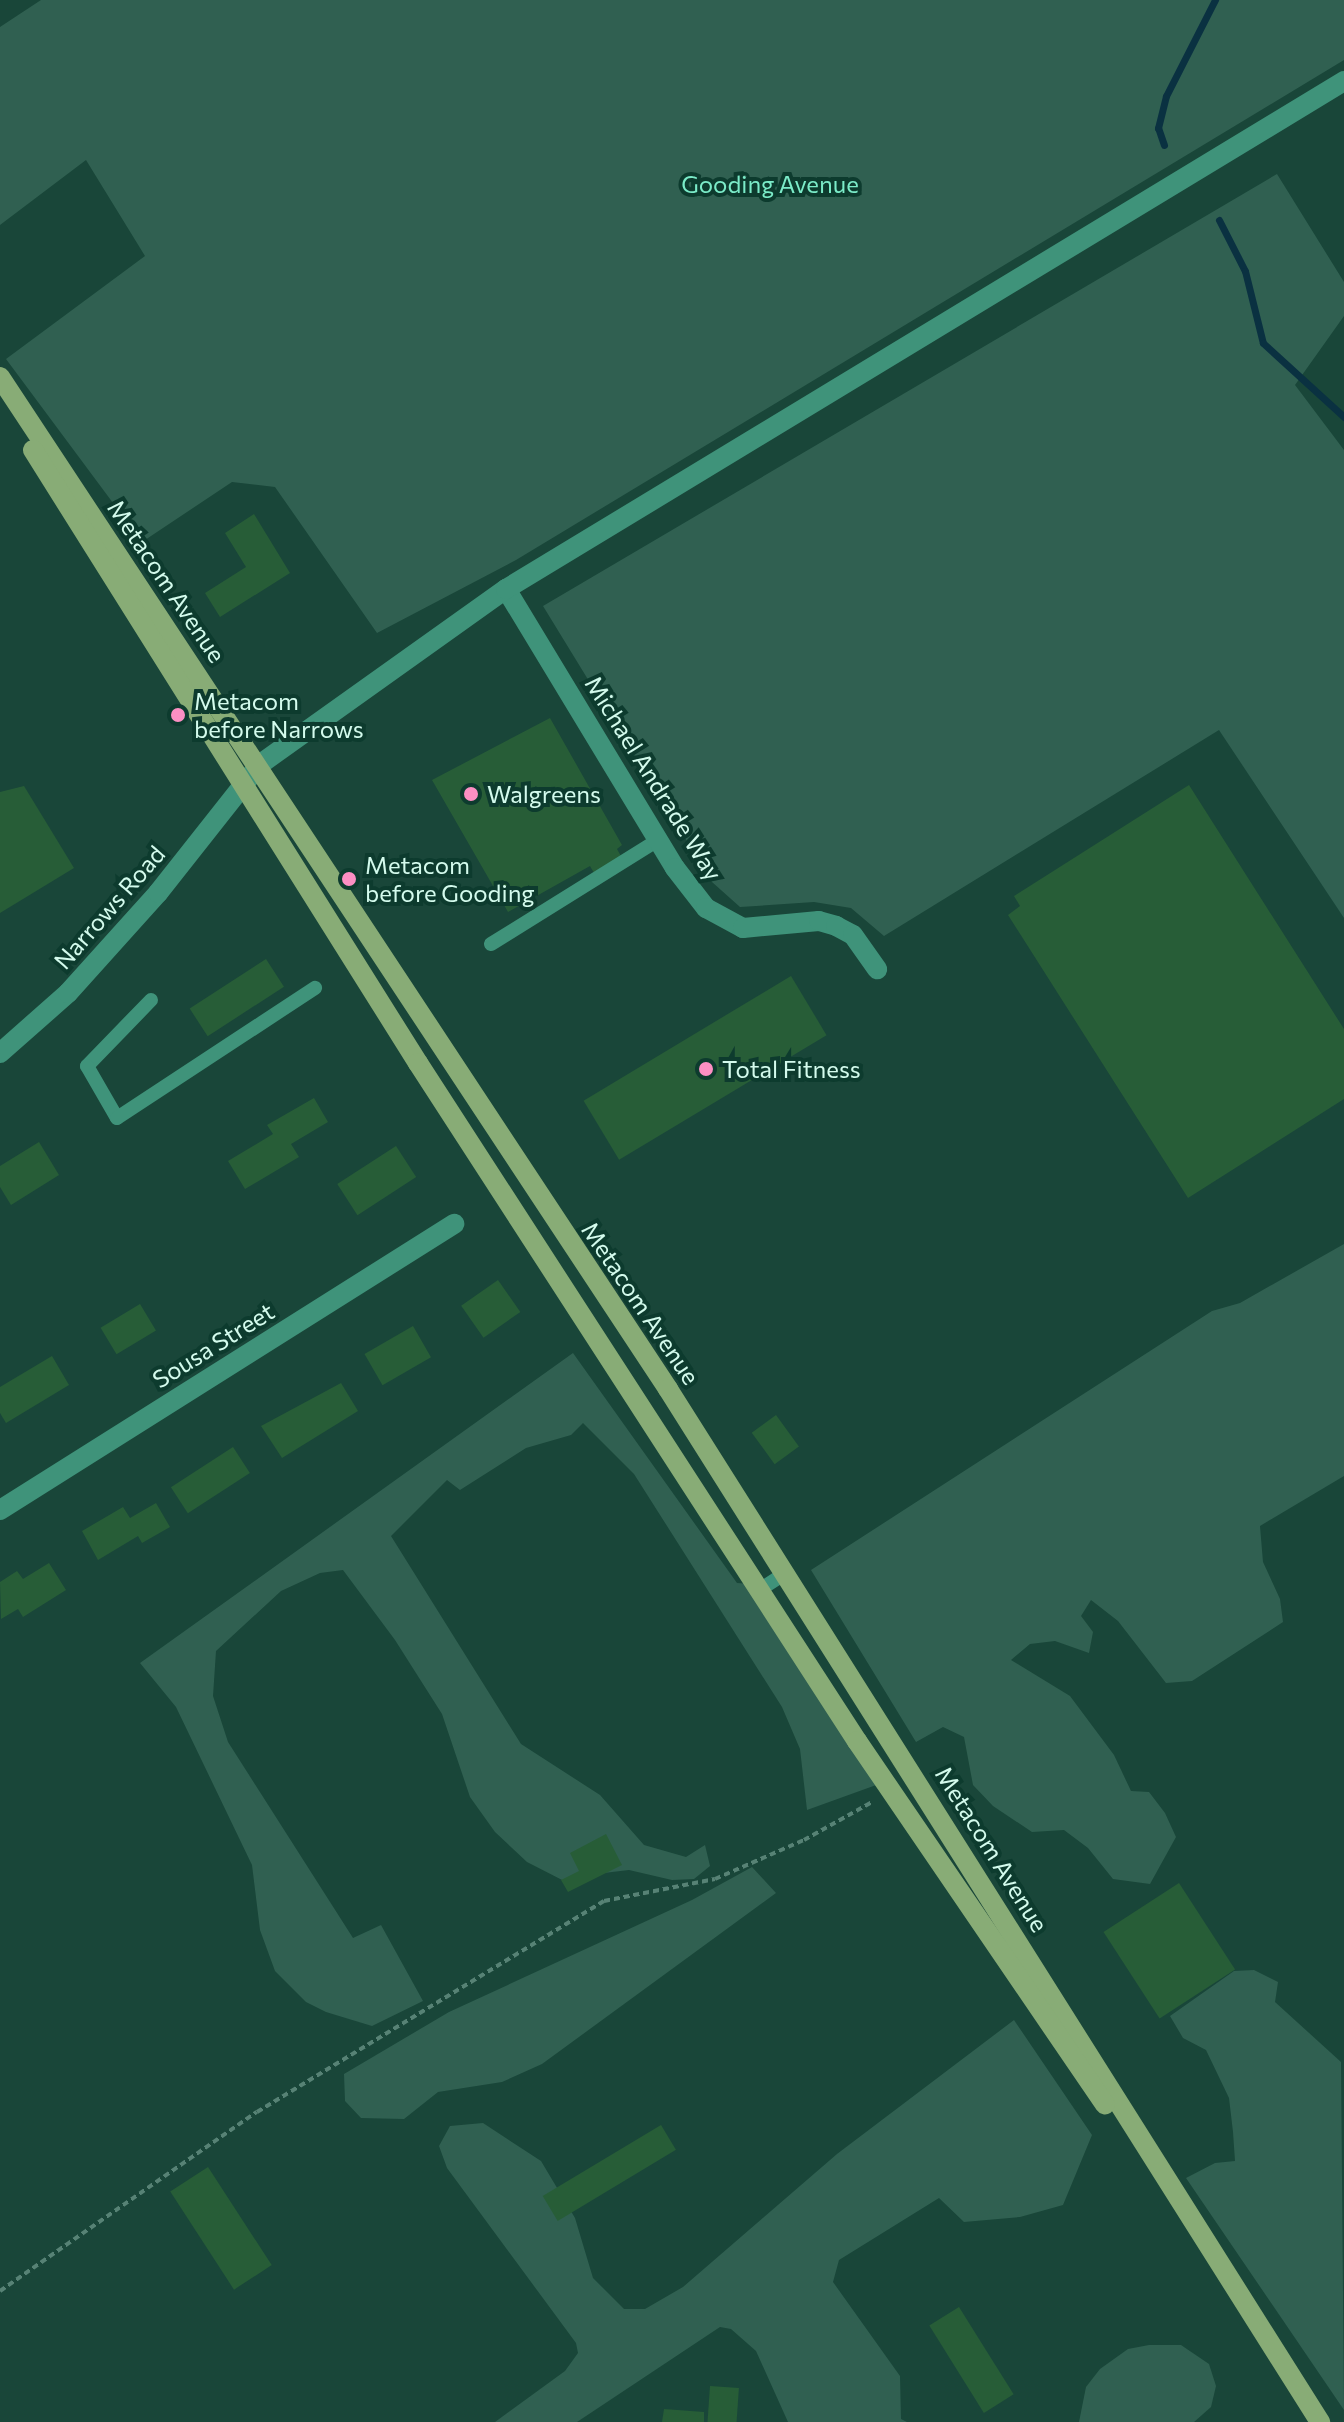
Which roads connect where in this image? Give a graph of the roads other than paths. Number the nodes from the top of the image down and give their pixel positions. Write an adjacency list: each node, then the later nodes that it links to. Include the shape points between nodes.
1 (1344, 81): 5 (street)
2 (0, 377): 4 (main road, Metacom Avenue)
3 (0, 395): 4 (main road, Metacom Avenue)
4 (29, 431): 6 (main road, Metacom Avenue)
5 (506, 589): 7 (street); 9 (street, Michael Andrade Way)
6 (161, 638): 7 (main road, Metacom Avenue); 8 (main road, Metacom Avenue)
7 (259, 765): 8 (street); 17 (main road, Metacom Avenue)
8 (244, 783): 14 (street, Narrows Road, via 158,893 77,984); 18 (main road, Metacom Avenue, via 418,1063)
9 (658, 840): 10 (lane); 11 (street, Michael Andrade Way, via 698,900 730,924 767,928 819,921 836,926 853,935)
10 (491, 944)
11 (877, 969)
12 (315, 988): 13 (lane, via 117,1118 87,1066)
13 (151, 1000)
14 (0, 1053)
15 (454, 1224): 16 (street, Sousa Street)
16 (0, 1510)
17 (786, 1573): 18 (lane); 19 (main road, Metacom Avenue)
18 (761, 1589): 19 (main road, Metacom Avenue, via 891,1791)
19 (1222, 2269): 20 (main road, Metacom Avenue)
20 (1320, 2422)

